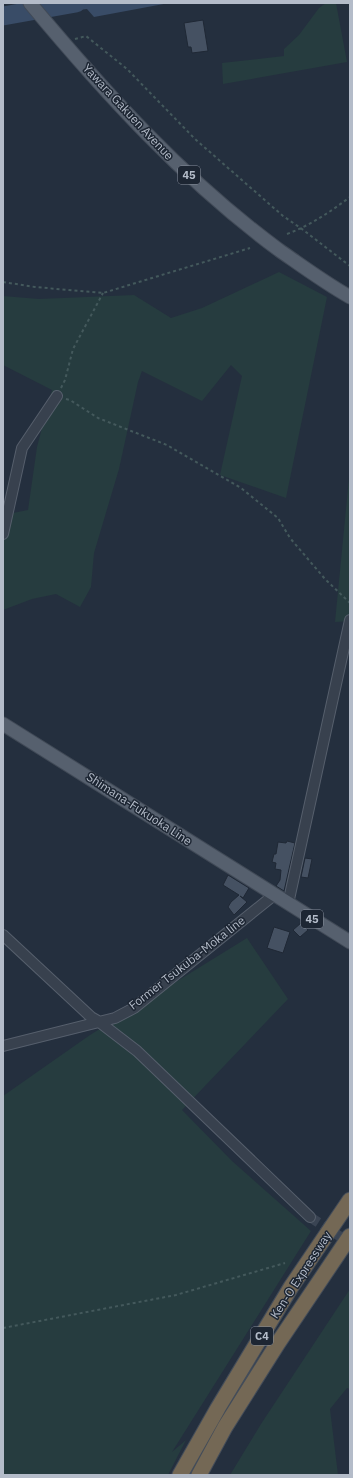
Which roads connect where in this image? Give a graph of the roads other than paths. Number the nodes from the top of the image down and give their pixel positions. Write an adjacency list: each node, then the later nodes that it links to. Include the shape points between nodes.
1 (30, 3): 2 (main road, Yawara Gakuen Avenue / 45, via 155,142 212,196 299,264)
2 (350, 297)
3 (57, 396): 4 (street, via 22,448)
4 (3, 534)
5 (350, 620): 8 (street)
6 (3, 724): 7 (main road, Shimana-Fukuoka Line)
7 (274, 895): 8 (main road, 45); 11 (street, Former Tsukuba-Moka line, via 134,1008 115,1018)
8 (288, 904): 10 (main road, 45)
9 (3, 935): 11 (street)
10 (350, 942)
11 (98, 1021): 12 (street, Former Tsukuba-Moka line); 14 (street, via 137,1052)
12 (3, 1046)
13 (350, 1200): 16 (highway, Ken-O Expressway / C4, via 291,1287)
14 (310, 1217)
15 (350, 1236): 17 (highway, Ken-O Expressway / C4, via 224,1427)
16 (180, 1475)
17 (199, 1475)

